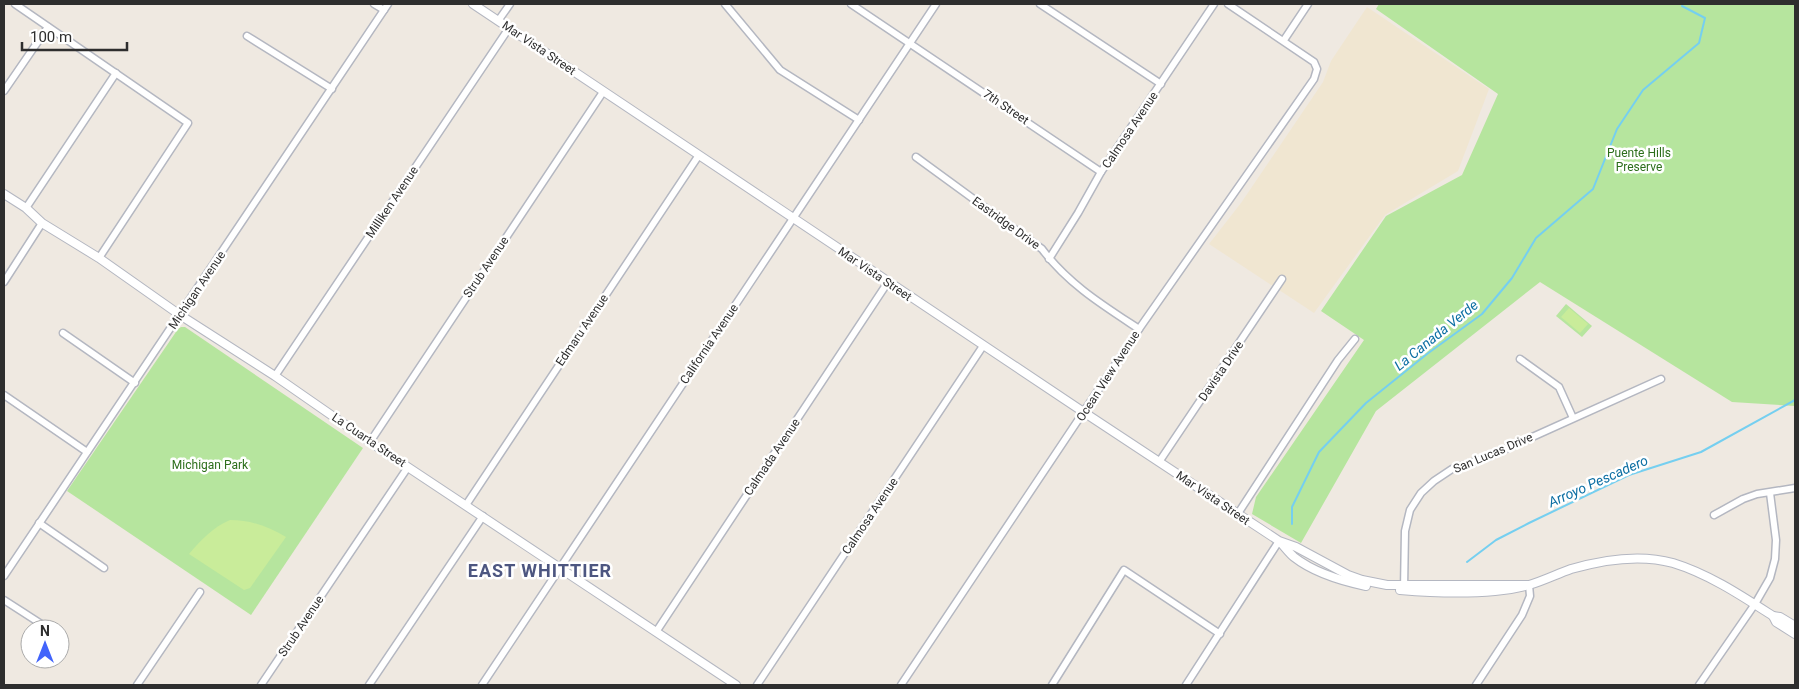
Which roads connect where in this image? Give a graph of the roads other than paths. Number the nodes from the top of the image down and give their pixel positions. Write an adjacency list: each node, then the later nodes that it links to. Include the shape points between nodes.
1 (15, 4): 15 (street)
2 (374, 4): 13 (street)
3 (388, 4): 13 (street, Michigan Avenue)
4 (473, 4): 14 (street, Mar Vista Street)
5 (510, 4): 14 (street)
6 (725, 4): 25 (street, via 780,70)
7 (851, 4): 19 (street, 7th Street)
8 (936, 4): 19 (street, California Avenue)
9 (1040, 4): 21 (street)
10 (1214, 4): 21 (street, Calmosa Avenue)
11 (1228, 4): 18 (street)
12 (1308, 4): 18 (street)
13 (384, 10): 22 (street, Michigan Avenue)
14 (498, 21): 16 (street, Mar Vista Street)
15 (48, 27): 20 (street); 23 (street)
16 (509, 28): 24 (street, Mar Vista Street); 44 (street, Milliken Avenue)
17 (247, 36): 22 (street)
18 (1284, 40): 39 (street, Ocean View Avenue, via 1314,62 1318,70 1314,79)
19 (910, 43): 25 (street, California Avenue); 28 (street, 7th Street)
20 (116, 73): 30 (street); 33 (street, via 188,123)
21 (1160, 84): 28 (street, Calmosa Avenue)
22 (332, 89): 38 (street, Michigan Avenue)
23 (4, 91)
24 (603, 92): 26 (street, Mar Vista Street); 50 (street, Strub Avenue)
25 (859, 120): 31 (street, California Avenue)
26 (698, 155): 31 (street, Mar Vista Street); 56 (street, Edmaru Avenue)
27 (916, 158): 34 (street, Eastridge Drive, via 1042,249)
28 (1101, 172): 34 (street, Calmosa Avenue)
29 (4, 194): 30 (street, La Cuarta Street)
30 (26, 208): 32 (street, La Cuarta Street)
31 (792, 219): 37 (street, Mar Vista Street); 63 (street, California Avenue)
32 (42, 223): 33 (street, La Cuarta Street); 36 (street)
33 (99, 258): 38 (street, La Cuarta Street)
34 (1049, 259): 39 (street, Eastridge Drive, via 1082,292)
35 (1282, 279): 52 (street, Davista Drive)
36 (4, 282)
37 (888, 282): 42 (street, Mar Vista Street); 73 (street, Calmada Avenue)
38 (180, 315): 44 (street, La Cuarta Street); 46 (street, Michigan Avenue)
39 (1139, 329): 48 (street, Ocean View Avenue)
40 (63, 333): 46 (street)
41 (1355, 339): 57 (street, via 1338,360)
42 (983, 346): 48 (street, Mar Vista Street); 81 (street, Calmosa Avenue)
43 (1520, 358): 49 (street, via 1559,388)
44 (275, 376): 50 (street, La Cuarta Street)
45 (1661, 379): 49 (street, San Lucas Drive)
46 (135, 383): 51 (street, Michigan Avenue)
47 (4, 395): 51 (street)
48 (1084, 413): 52 (street, Mar Vista Street); 82 (street, Ocean View Avenue)
49 (1573, 418): 66 (street, San Lucas Drive, via 1452,470 1421,493 1410,510 1406,531)
50 (370, 442): 53 (street, La Cuarta Street)
51 (88, 452): 60 (street, Michigan Avenue)
52 (1159, 462): 57 (street, Mar Vista Street)
53 (408, 467): 56 (street, La Cuarta Street); 77 (street, Strub Avenue)
54 (1795, 488): 55 (street)
55 (1770, 493): 58 (street, via 1743,499); 69 (street, via 1775,559 1770,578)
56 (466, 505): 59 (street, La Cuarta Street)
57 (1238, 515): 61 (street, Mar Vista Street)
58 (1714, 515)
59 (483, 516): 63 (street, La Cuarta Street); 78 (street)
60 (39, 523): 62 (street); 64 (street, Michigan Avenue)
61 (1279, 541): 66 (street, Mar Vista Street, via 1294,557 1328,574 1381,589); 74 (street)
62 (104, 568)
63 (560, 569): 73 (street, La Cuarta Street); 79 (street, California Avenue)
64 (5, 573)
65 (1529, 585): 66 (street, Mar Vista Street, via 1506,590 1446,592); 69 (street, Mar Vista Street, via 1586,566 1610,561 1649,560 1672,563 1694,571); 85 (street, via 1530,596 1522,615)
66 (1404, 588)
67 (200, 592): 76 (street)
68 (4, 600): 71 (street)
69 (1755, 604): 70 (street, Mar Vista Street); 86 (street)
70 (1773, 616): 72 (street, Mar Vista Street); 75 (street, Mar Vista Street, via 1776,622)
71 (33, 619)
72 (1795, 626)
73 (656, 632): 80 (street, La Cuarta Street)
74 (1220, 634): 83 (street, via 1124,570); 84 (street)
75 (1795, 634)
76 (137, 685)
77 (261, 685)
78 (369, 685)
79 (482, 685)
80 (736, 685)
81 (757, 685)
82 (901, 685)
83 (1052, 685)
84 (1186, 685)
85 (1476, 685)
86 (1700, 685)

